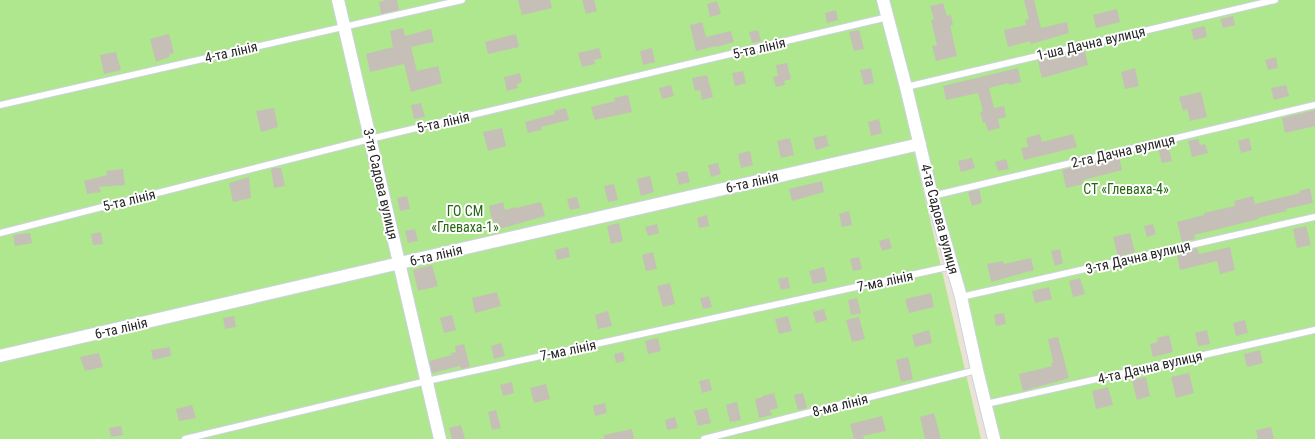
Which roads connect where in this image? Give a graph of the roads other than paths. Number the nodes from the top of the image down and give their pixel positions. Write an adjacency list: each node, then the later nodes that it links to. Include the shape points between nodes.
1 (338, 0): 6 (street, 3-тя Садова вулиця)
2 (462, 0): 6 (lane, 4-та лінія)
3 (883, 0): 5 (street, 4-та Садова вулиця)
4 (1275, 0): 7 (lane, 1-ша Дачна вулиця)
5 (888, 17): 7 (street, 4-та Садова вулиця); 10 (lane, 5-та лінія)
6 (344, 26): 8 (lane, 4-та лінія); 10 (street, 3-тя Садова вулиця)
7 (906, 87): 11 (street, 4-та Садова вулиця)
8 (0, 105)
9 (1315, 105): 12 (lane, 2-га Дачна вулиця)
10 (370, 139): 14 (lane, 5-та лінія); 15 (street, 3-тя Садова вулиця)
11 (920, 144): 12 (street, 4-та Садова вулиця); 15 (street, 6-та лінія)
12 (932, 196): 16 (street, 4-та Садова вулиця)
13 (1315, 216): 17 (lane, 3-тя Дачна вулиця)
14 (0, 233)
15 (400, 263): 19 (street, 6-та лінія); 21 (street, 3-тя Садова вулиця)
16 (952, 266): 17 (street, 4-та Садова вулиця); 21 (lane, 7-ма лінія)
17 (961, 297): 20 (street, 4-та Садова вулиця)
18 (1315, 330): 22 (lane, 4-та Дачна вулиця)
19 (0, 356)
20 (977, 370): 22 (street, 4-та Садова вулиця); 25 (lane, 8-ма лінія)
21 (427, 381): 23 (lane, 7-ма лінія); 24 (street, 3-тя Садова вулиця)
22 (986, 404): 26 (street, 4-та Садова вулиця)
23 (185, 439)
24 (440, 439)
25 (704, 439)
26 (994, 439)

